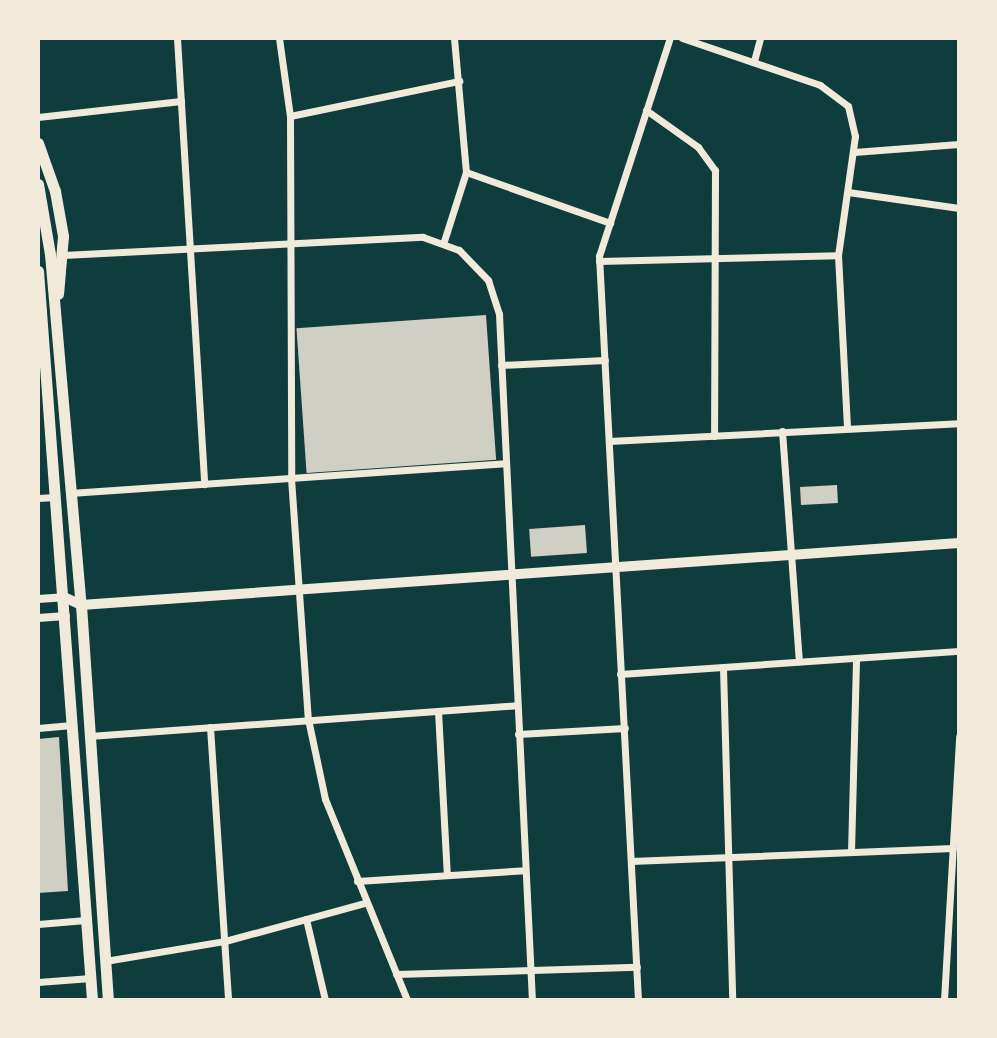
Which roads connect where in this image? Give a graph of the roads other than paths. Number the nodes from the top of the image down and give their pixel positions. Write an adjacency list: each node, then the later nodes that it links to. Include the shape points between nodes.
1 (177, 38): 9 (street)
2 (279, 38): 11 (street)
3 (454, 38): 8 (street)
4 (670, 38): 10 (street)
5 (682, 38): 7 (street)
6 (760, 38): 7 (street)
7 (754, 61): 15 (street, via 839,96 854,121)
8 (459, 81): 11 (street); 16 (street)
9 (181, 101): 12 (street); 23 (street)
10 (646, 110): 20 (street); 26 (street, via 698,147 715,170)
11 (290, 116): 22 (street)
12 (38, 117)
13 (38, 143): 24 (main road, via 55,191)
14 (959, 144): 15 (street)
15 (854, 152): 18 (street)
16 (466, 172): 20 (street); 21 (street)
17 (38, 184): 30 (main road)
18 (848, 192): 19 (street); 25 (street)
19 (959, 208)
20 (610, 223): 27 (street)
21 (444, 241): 22 (street, via 411,237); 32 (street, via 470,258 488,280 499,314)
22 (290, 244): 23 (street); 39 (street)
23 (190, 248): 24 (street); 40 (street)
24 (63, 255): 30 (main road)
25 (838, 255): 26 (street); 34 (street)
26 (713, 257): 27 (street); 36 (street)
27 (599, 261): 31 (street)
28 (38, 271): 29 (main road)
29 (39, 295): 42 (main road)
30 (55, 317): 41 (main road)
31 (605, 360): 32 (street); 37 (street)
32 (501, 365): 38 (street)
33 (959, 423): 34 (street)
34 (847, 428): 35 (street)
35 (782, 431): 36 (street); 45 (street)
36 (714, 436): 37 (street)
37 (609, 441): 46 (street)
38 (505, 463): 39 (street); 47 (street)
39 (291, 478): 40 (street); 48 (street)
40 (204, 484): 41 (street)
41 (70, 493): 51 (main road)
42 (56, 497): 43 (street); 49 (main road)
43 (38, 498)
44 (959, 543): 45 (main road)
45 (790, 556): 46 (main road); 56 (street)
46 (615, 568): 47 (main road); 58 (street)
47 (513, 574): 48 (main road); 59 (street)
48 (298, 591): 51 (main road); 61 (street)
49 (64, 597): 50 (street); 51 (main road); 52 (main road)
50 (38, 599)
51 (81, 605): 52 (main road); 67 (main road)
52 (66, 616): 53 (street); 62 (main road)
53 (38, 618)
54 (959, 651): 55 (street)
55 (856, 658): 56 (street); 70 (street)
56 (799, 661): 57 (street)
57 (723, 668): 58 (street); 71 (street)
58 (620, 674): 65 (street)
59 (517, 705): 60 (street); 66 (street)
60 (438, 711): 61 (street); 74 (street)
61 (308, 719): 63 (street); 75 (street, via 325,799)
62 (72, 725): 64 (street); 78 (main road)
63 (210, 727): 67 (street); 82 (street)
64 (38, 728)
65 (625, 728): 66 (street); 72 (street)
66 (518, 734): 73 (street)
67 (89, 736): 83 (main road)
68 (959, 740): 69 (street)
69 (953, 848): 70 (street); 80 (street)
70 (851, 852): 71 (street)
71 (728, 857): 72 (street); 96 (street)
72 (631, 861): 84 (street)
73 (525, 870): 74 (street); 85 (street)
74 (447, 875): 75 (street)
75 (357, 881): 76 (street)
76 (365, 903): 77 (street); 86 (street)
77 (306, 919): 82 (street); 92 (street)
78 (86, 920): 79 (street); 87 (main road)
79 (38, 924)
80 (948, 935): 81 (street); 97 (street)
81 (959, 935)
82 (225, 941): 83 (street); 91 (street)
83 (105, 961): 90 (main road)
84 (637, 967): 85 (street); 95 (street)
85 (530, 970): 86 (street); 94 (street)
86 (396, 974): 93 (street)
87 (91, 978): 88 (street); 89 (main road)
88 (38, 982)
89 (92, 1000)
90 (108, 1000)
91 (228, 1000)
92 (325, 1000)
93 (407, 1000)
94 (532, 1000)
95 (638, 1000)
96 (732, 1000)
97 (944, 1000)

